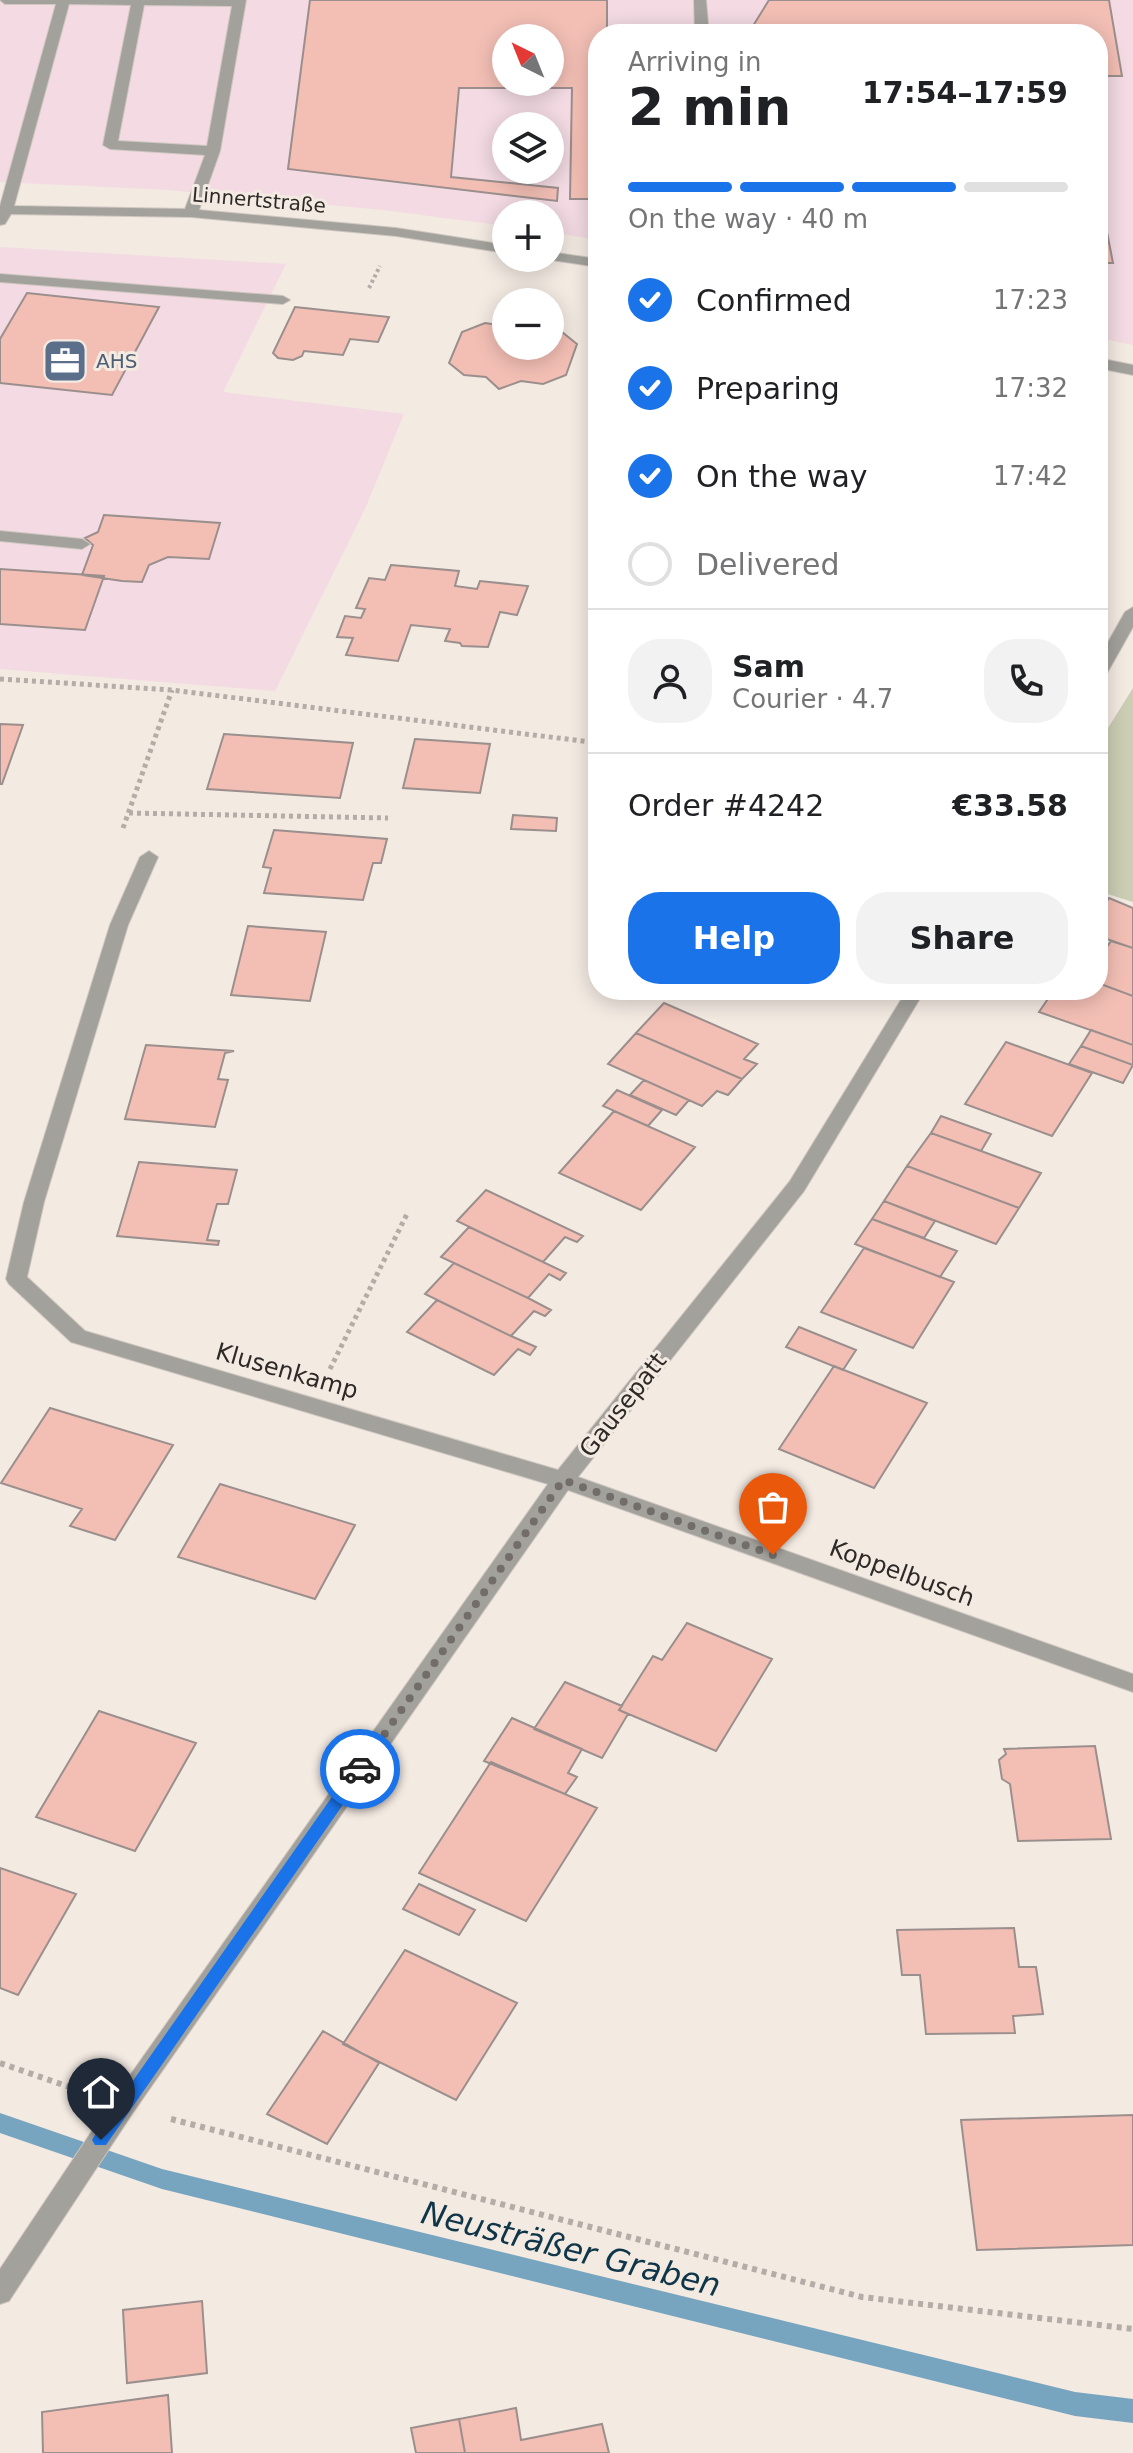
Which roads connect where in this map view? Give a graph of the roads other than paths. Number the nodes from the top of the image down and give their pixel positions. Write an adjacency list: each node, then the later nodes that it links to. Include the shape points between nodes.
1 (5, 0): 2 (street)
2 (64, 0): 4 (street); 9 (street)
3 (700, 0): 6 (street)
4 (138, 1): 5 (street); 7 (street, via 110,145)
5 (240, 1): 7 (street)
6 (701, 24)
7 (213, 151): 8 (street)
8 (191, 213): 9 (street, Linnertstraße); 10 (street, Linnertstraße, via 396,232)
9 (2, 214)
10 (492, 247)
11 (564, 258): 12 (street)
12 (588, 262)
13 (0, 278): 14 (street)
14 (283, 300)
15 (1108, 365): 16 (street)
16 (1133, 370)
17 (0, 536): 18 (street)
18 (82, 544)
19 (1133, 612): 20 (street)
20 (1108, 657)
21 (149, 857): 23 (street, Klusenkamp, via 119,925)
22 (910, 1000): 24 (street, Gausepatt, via 797,1186)
23 (8, 1279): 24 (street, Klusenkamp, via 78,1337)
24 (563, 1480): 25 (street, Koppelbusch); 26 (street, Gausepatt, via 119,2112)
25 (1133, 1683)
26 (0, 2292)

